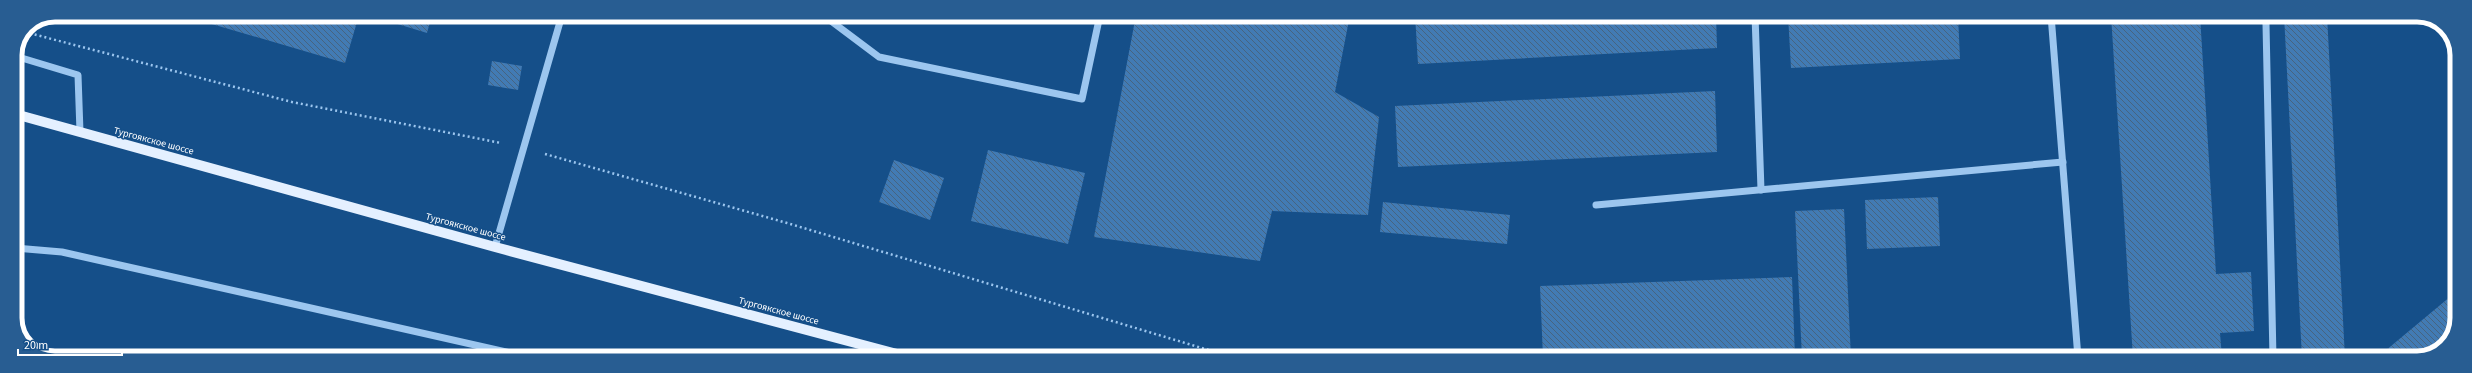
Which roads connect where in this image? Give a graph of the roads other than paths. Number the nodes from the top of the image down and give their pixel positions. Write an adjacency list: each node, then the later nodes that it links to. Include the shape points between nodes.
1 (560, 22): 13 (lane)
2 (832, 22): 3 (lane, via 879,57 1082,99)
3 (1098, 22)
4 (1755, 22): 11 (lane)
5 (2052, 22): 10 (lane)
6 (2266, 24): 18 (lane)
7 (22, 58): 9 (lane, via 78,75)
8 (22, 116): 9 (main road, Тургоякское шоссе)
9 (80, 132): 13 (main road, Тургоякское шоссе)
10 (2063, 162): 11 (lane); 17 (lane)
11 (1761, 190): 12 (lane)
12 (1596, 205)
13 (495, 247): 16 (main road, Тургоякское шоссе)
14 (22, 249): 15 (lane, via 62,252)
15 (502, 351)
16 (886, 351)
17 (2077, 351)
18 (2273, 351)

